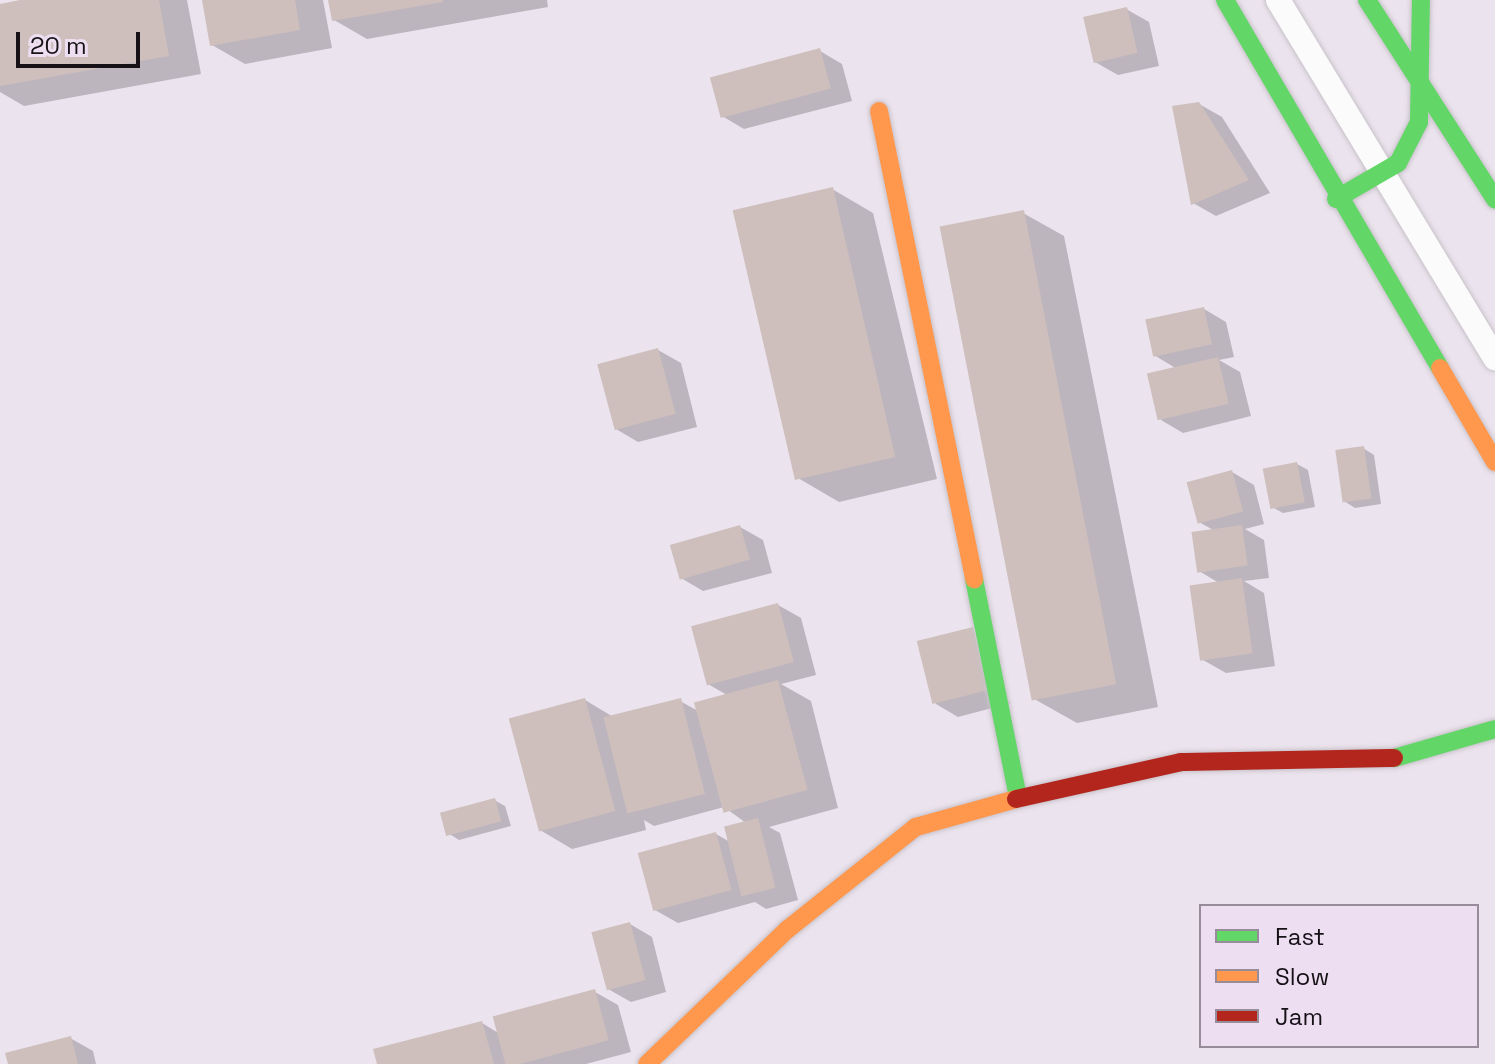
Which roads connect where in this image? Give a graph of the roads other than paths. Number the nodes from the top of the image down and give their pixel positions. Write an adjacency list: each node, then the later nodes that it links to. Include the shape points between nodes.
1 (1225, 0): 8 (street)
2 (1278, 0): 7 (lane)
3 (1367, 0): 5 (street)
4 (1421, 0): 5 (street)
5 (1420, 86): 7 (street, via 1409,144); 9 (street)
6 (879, 111): 13 (street)
7 (1382, 174): 8 (street); 10 (lane)
8 (1336, 199): 11 (street)
9 (1495, 199)
10 (1495, 358)
11 (1495, 462)
12 (1495, 729): 13 (street, via 1405,758 1181,762)
13 (1018, 798): 14 (street, via 916,827 788,929)
14 (647, 1064)

